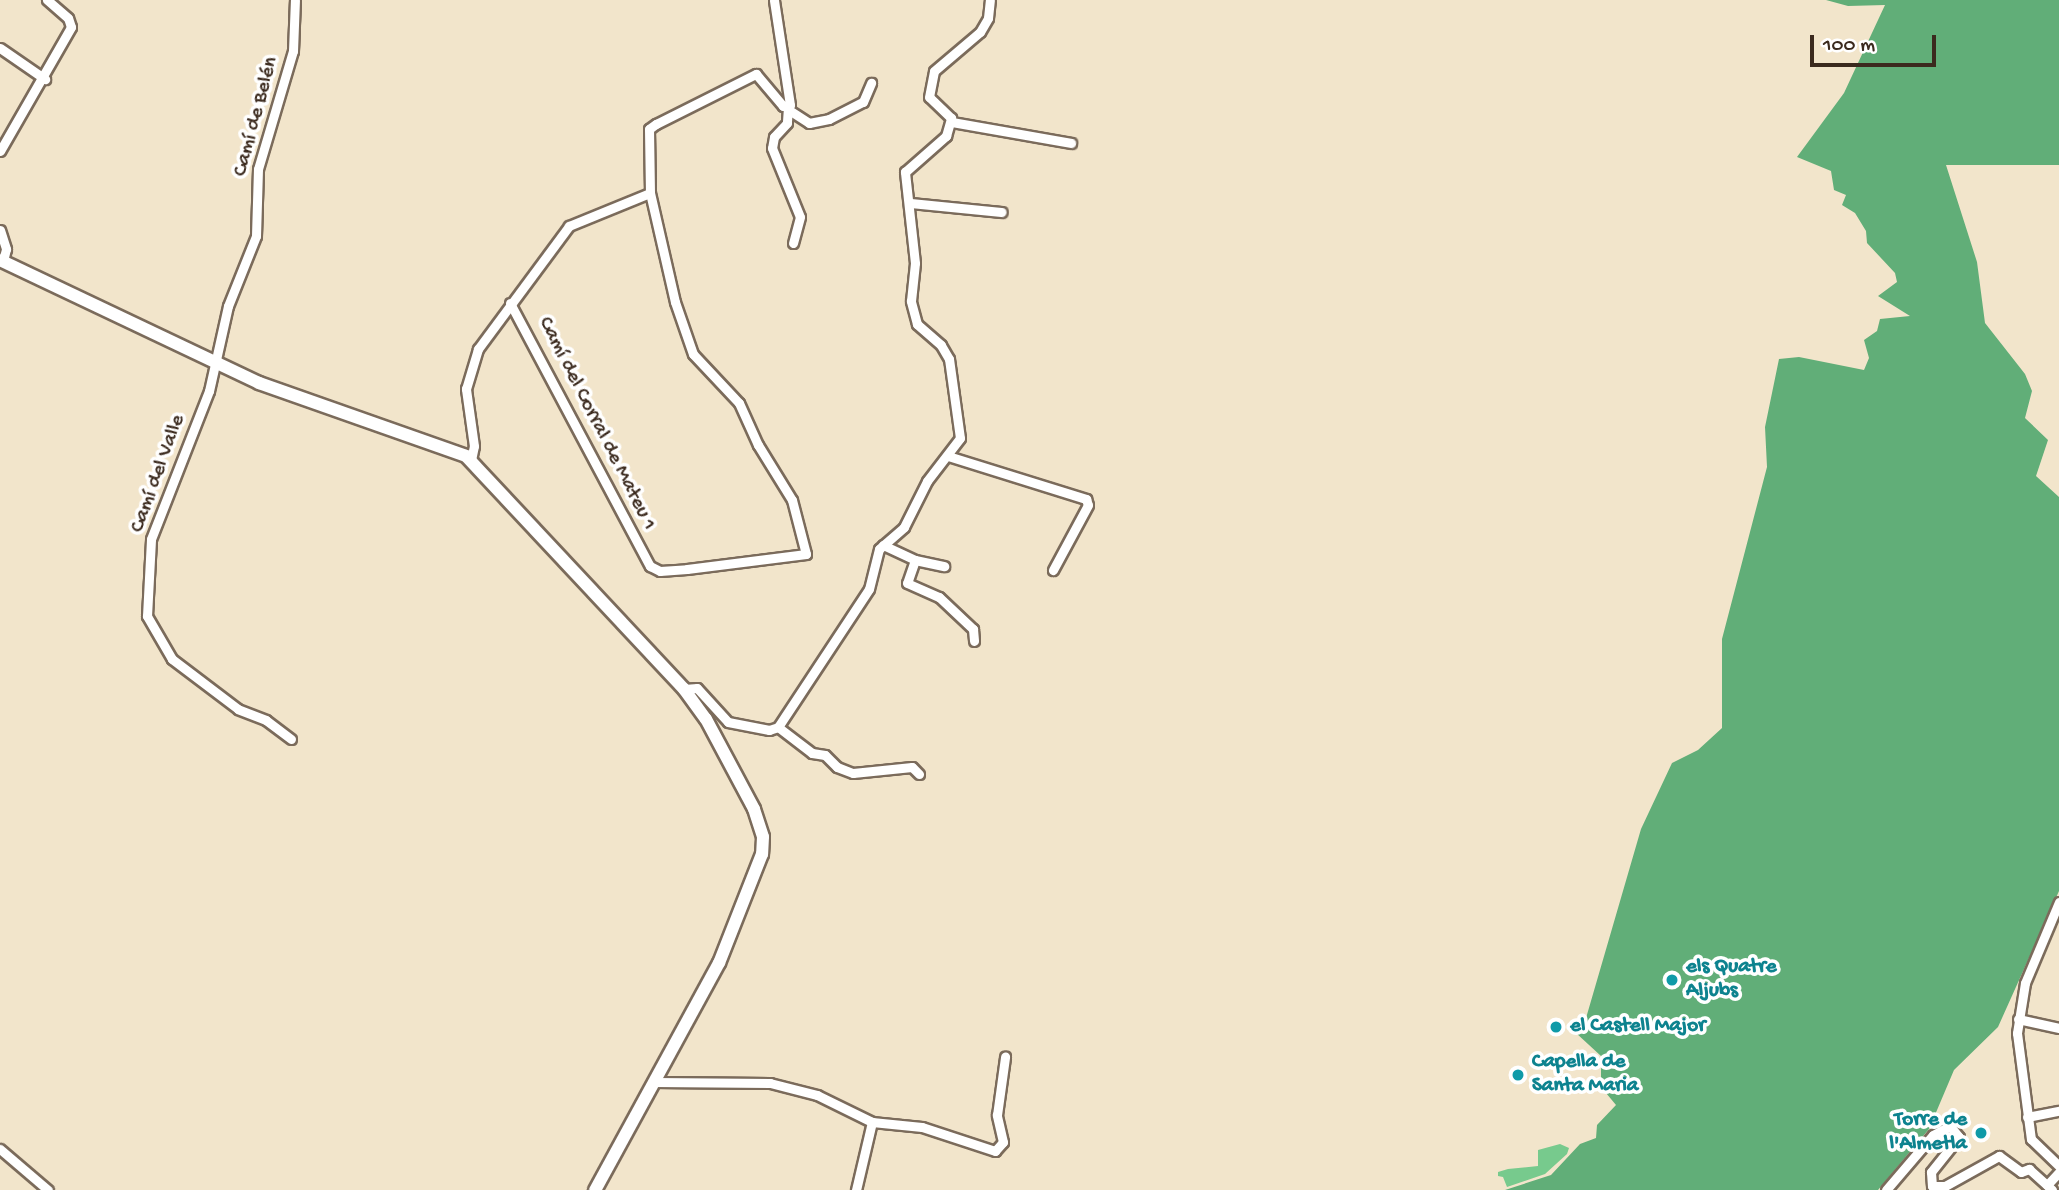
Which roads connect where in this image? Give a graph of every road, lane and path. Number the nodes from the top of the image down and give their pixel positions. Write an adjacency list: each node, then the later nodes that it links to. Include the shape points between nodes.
1 (47, 0): 6 (street, via 68,18 71,27)
2 (295, 0): 19 (street, Camí de Belén, via 293,51 258,169 256,236 234,288)
3 (774, 0): 8 (street, via 791,96)
4 (990, 0): 9 (street, via 980,32 933,71 929,97)
5 (0, 48): 6 (street)
6 (45, 79): 11 (street)
7 (871, 83): 8 (street, via 863,103 829,119 809,123)
8 (789, 108): 12 (street, via 756,74 656,124 649,129); 16 (street, via 788,123 774,136 772,148 800,217)
9 (952, 122): 10 (street); 13 (street, via 938,147 905,172)
10 (1071, 143)
11 (0, 151)
12 (650, 193): 18 (street, via 569,226); 18 (street, Camí del Corral de Mateu 1, via 675,302 693,354 739,403 792,500 808,549 797,558 660,571 648,564)
13 (910, 203): 14 (street); 20 (street, via 915,263 911,301 917,324 941,345 948,359 960,424 960,438)
14 (1002, 212)
15 (0, 230): 17 (street, via 6,249)
16 (793, 243)
17 (1, 260): 19 (main road)
18 (510, 303): 21 (street, via 478,349 466,379 474,446)
19 (216, 363): 21 (main road, via 303,399 454,449); 29 (street, Camí del Valle, via 151,539 147,616 172,659 238,709 266,720)
20 (948, 456): 22 (street, via 927,481 904,527); 25 (street, via 1086,499 1088,505)
21 (471, 460): 27 (main road)
22 (883, 545): 23 (street); 28 (street, via 873,564 869,589)
23 (915, 560): 24 (street); 26 (street, via 907,583 939,597 973,629)
24 (944, 566)
25 (1053, 570)
26 (974, 641)
27 (684, 689): 28 (street, via 697,688 728,722 769,730); 35 (main road, via 719,741 763,837 741,916)
28 (778, 727): 30 (street, via 812,753 825,755 853,774 912,767)
29 (291, 739)
30 (919, 774)
31 (2059, 902): 32 (street, via 2029,971)
32 (2018, 1019): 33 (street); 37 (street)
33 (2059, 1028)
34 (1005, 1057): 38 (street, via 997,1115 1003,1142 995,1151 922,1127)
35 (654, 1082): 38 (street, via 770,1083 817,1095); 43 (main road)
36 (2059, 1111): 37 (street)
37 (2027, 1116): 40 (street, via 2031,1141)
38 (872, 1122): 44 (street)
39 (0, 1149): 42 (street)
40 (2059, 1169): 41 (street)
41 (2050, 1188): 45 (street, via 2029,1169 2019,1171 2004,1157 1935,1188 1929,1176 1959,1137 1954,1128 1943,1127)
42 (48, 1190)
43 (595, 1190)
44 (856, 1190)
45 (1886, 1190)

